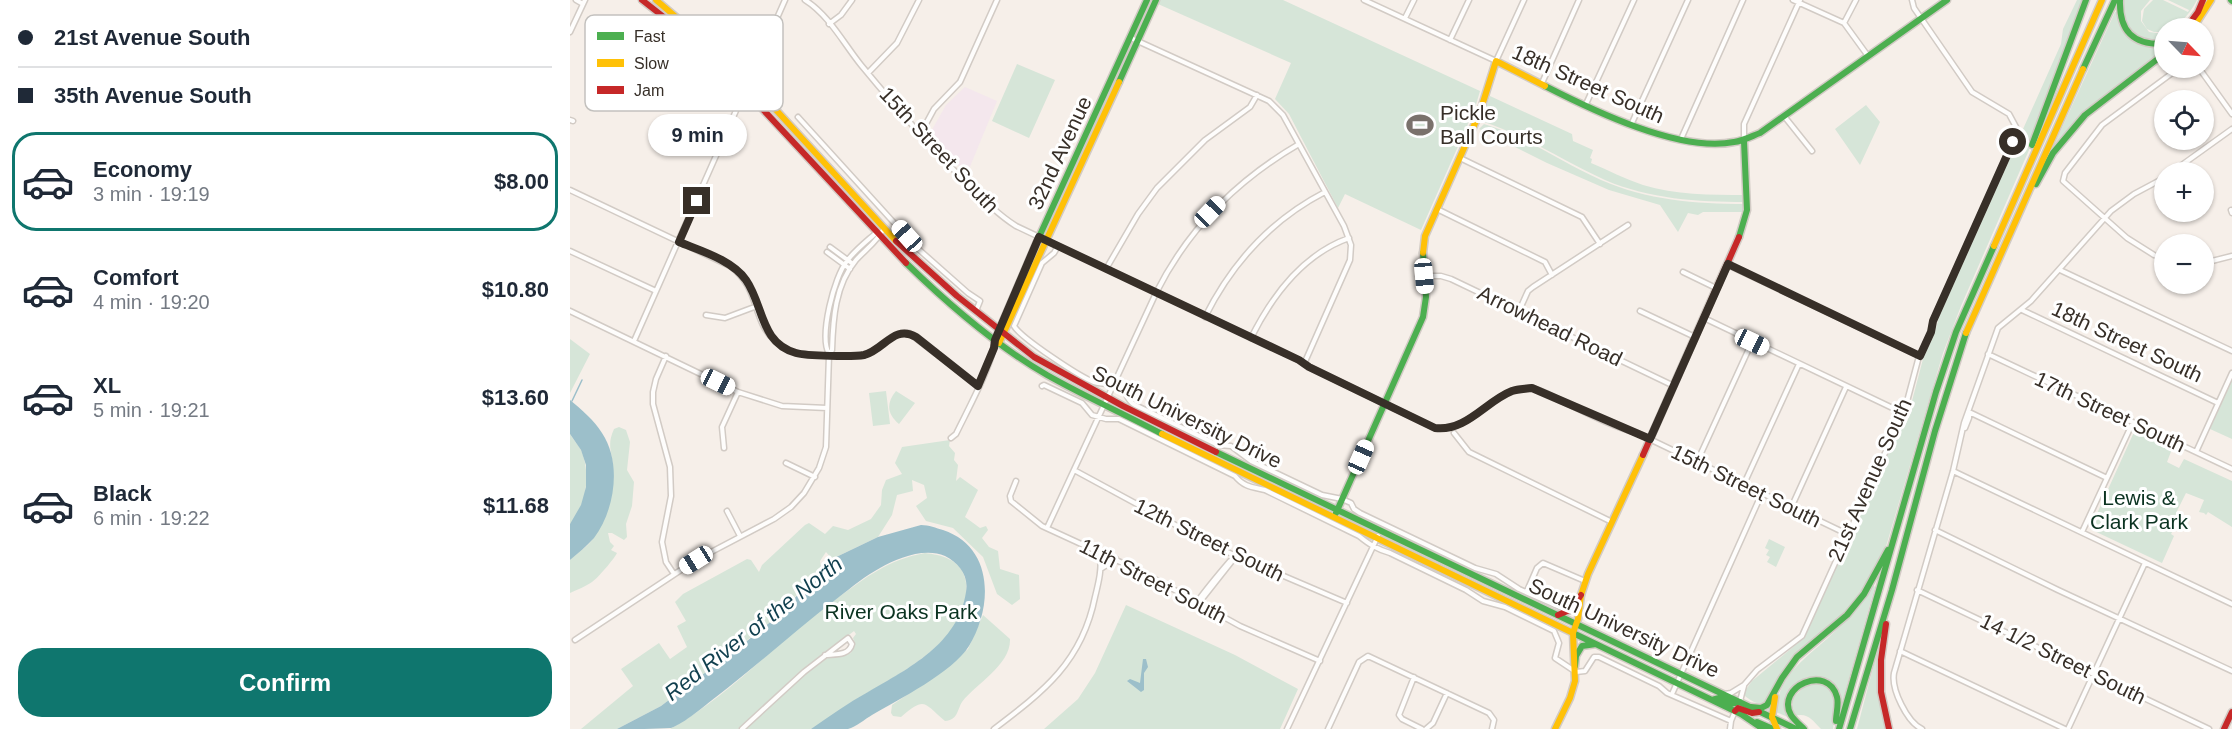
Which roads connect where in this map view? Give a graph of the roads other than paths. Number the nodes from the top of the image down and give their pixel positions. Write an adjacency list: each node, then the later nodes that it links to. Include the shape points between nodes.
1 (576, 0): 30 (street)
2 (642, 0): 31 (main road, South University Drive)
3 (656, 0): 32 (main road, South University Drive)
4 (785, 0): 33 (street)
5 (805, 0): 39 (street, 15th Street South)
6 (852, 0): 39 (street)
7 (919, 0): 47 (street, via 897,43)
8 (997, 0): 61 (street, via 960,82 934,109)
9 (1148, 0): 41 (main road, 32nd Avenue)
10 (1156, 0): 41 (main road, 32nd Avenue)
11 (1364, 0): 34 (street, 18th Street South)
12 (1414, 0): 34 (street)
13 (1468, 0): 42 (street)
14 (1524, 0): 45 (street)
15 (1579, 0): 50 (street)
16 (1634, 0): 52 (street)
17 (1688, 0): 59 (street)
18 (1743, 0): 62 (street)
19 (1793, 0): 29 (street)
20 (1856, 0): 38 (street)
21 (1912, 0): 37 (street)
22 (1947, 0): 37 (main road, 18th Street South)
23 (2086, 0): 74 (main road)
24 (2102, 0): 74 (main road)
25 (2115, 0): 78 (main road)
26 (2120, 0): 43 (main road, via 2122,22 2128,33 2144,44)
27 (2203, 0): 35 (main road)
28 (2211, 0): 36 (main road)
29 (1800, 1): 38 (street); 63 (street, via 1744,124)
30 (584, 2): 40 (street)
31 (661, 15)
32 (673, 15)
33 (778, 15)
34 (1405, 18): 42 (street, 18th Street South)
35 (2194, 18)
36 (2199, 18)
37 (1921, 19): 44 (main road, 18th Street South); 122 (street, 21st Avenue South, via 1972,92 2003,108 2016,133)
38 (1844, 23): 44 (street)
39 (829, 24): 47 (street, 15th Street South)
40 (570, 32)
41 (1134, 40): 51 (street); 82 (main road, 32nd Avenue)
42 (1450, 40): 45 (street, 18th Street South)
43 (2154, 44)
44 (1868, 56): 57 (main road, 18th Street South)
45 (1496, 61): 50 (main road, 18th Street South); 68 (main road)
46 (2154, 62): 78 (main road, via 2073,127 2053,153)
47 (868, 73): 61 (street, 15th Street South)
48 (2166, 78): 75 (street, via 2102,124 2065,172 2063,181)
49 (2206, 78): 56 (street)
50 (1542, 83): 52 (main road, 18th Street South)
51 (1257, 95): 64 (street, via 1277,107); 94 (street, via 1250,107 1205,140 1158,188)
52 (1586, 104): 59 (main road, 18th Street South)
53 (737, 111): 83 (street)
54 (765, 111): 80 (main road, South University Drive)
55 (776, 111): 67 (main road, South University Drive)
56 (2232, 114)
57 (1784, 116): 63 (main road, 18th Street South); 66 (street)
58 (798, 117): 65 (street)
59 (1631, 125): 62 (main road, 18th Street South)
60 (2232, 129): 69 (street)
61 (921, 134): 82 (street, 15th Street South, via 1001,216)
62 (1681, 140): 63 (main road, 18th Street South)
63 (1744, 141): 92 (main road, via 1747,210)
64 (1299, 144): 72 (street); 101 (street, via 1252,174 1210,212 1185,244)
65 (822, 145): 67 (street); 76 (street)
66 (1812, 151)
67 (814, 152): 79 (main road, South University Drive)
68 (1460, 158): 73 (main road); 84 (street, via 1582,217)
69 (2186, 162)
70 (2154, 184): 75 (street, via 2134,194)
71 (570, 190): 83 (street)
72 (1325, 192): 81 (street); 110 (street, via 1293,210 1250,248)
73 (1437, 209): 97 (street, via 1545,262); 98 (main road, via 1422,245)
74 (2008, 210): 173 (main road, via 1956,332)
75 (2104, 218): 88 (street); 95 (street)
76 (893, 221): 79 (street); 106 (street, via 916,247 980,301)
77 (1628, 225): 84 (street)
78 (2012, 227): 186 (main road, via 1950,377)
79 (884, 228): 80 (street); 106 (main road, South University Drive, via 929,273)
80 (879, 234): 91 (street); 93 (street); 117 (main road, South University Drive)
81 (1349, 238): 114 (street, via 1316,256 1291,278); 123 (street, via 1350,260)
82 (1042, 239): 85 (street, 15th Street South); 112 (main road, 32nd Avenue)
83 (679, 242): 100 (street); 103 (street, via 738,272)
84 (1600, 244): 97 (street)
85 (1058, 246): 94 (street, 15th Street South); 126 (street, via 1042,263 1014,328 1090,380)
86 (828, 249): 91 (street)
87 (570, 251): 100 (street)
88 (2154, 255)
89 (2232, 256): 90 (street)
90 (2214, 260)
91 (845, 263): 93 (street); 102 (street)
92 (1728, 264): 99 (main road); 122 (street)
93 (851, 267): 102 (street)
94 (1106, 269): 101 (street, 15th Street South)
95 (2060, 270): 104 (street); 118 (street)
96 (1683, 272): 99 (street)
97 (1552, 275): 107 (street, via 1528,291)
98 (1424, 276): 107 (street, Arrowhead Road, via 1451,279); 134 (main road, via 1424,313)
99 (1717, 288): 111 (main road)
100 (656, 291): 115 (street)
101 (1156, 293): 110 (street, 15th Street South); 126 (street)
102 (833, 304): 120 (street)
103 (757, 306): 109 (street, via 725,318); 120 (street, via 769,334 786,348 796,353)
104 (2022, 310): 119 (street, via 1998,328); 133 (street, 18th Street South)
105 (570, 311): 115 (street)
106 (976, 311): 112 (main road, South University Drive)
107 (1519, 311): 129 (street, Arrowhead Road)
108 (1640, 311): 113 (street)
109 (706, 315)
110 (1205, 317): 114 (street, 15th Street South)
111 (1704, 318): 113 (main road); 116 (street)
112 (1002, 332): 117 (main road, 32nd Avenue); 132 (main road, South University Drive, via 1034,357)
113 (1696, 337): 129 (main road)
114 (1251, 338): 123 (street, 15th Street South)
115 (634, 341): 121 (street)
116 (1752, 342): 124 (street); 149 (street)
117 (996, 344): 127 (street, 32nd Avenue); 135 (main road, South University Drive)
118 (2232, 351)
119 (1988, 354): 137 (street); 140 (street, 17th Street South)
120 (829, 355): 127 (street, via 864,355 897,334 909,333); 136 (street)
121 (666, 356): 131 (street); 182 (street, via 652,392 670,467 671,496 662,543 666,562)
122 (1920, 356): 138 (street, 21st Avenue South)
123 (1304, 364): 134 (street, 15th Street South)
124 (1799, 364): 130 (street); 159 (street)
125 (2232, 373): 133 (street)
126 (1113, 385): 132 (street); 144 (street, via 1123,389 1128,401 1135,405 1209,441)
127 (978, 386): 142 (street, 32nd Avenue)
128 (1042, 386): 139 (street, via 1082,403 1092,415)
129 (1674, 386): 143 (main road)
130 (1846, 387): 138 (street); 163 (street)
131 (738, 392): 136 (street, via 782,406); 145 (street, via 722,427)
132 (1107, 398): 135 (street); 148 (main road, South University Drive)
133 (2218, 403): 147 (street)
134 (1384, 404): 143 (street, 15th Street South, via 1445,429 1467,421 1510,392 1532,388); 162 (main road)
135 (1104, 405): 139 (street); 146 (main road, South University Drive)
136 (827, 408): 154 (street, via 826,447)
137 (1969, 412): 153 (street); 156 (street)
138 (1903, 413): 172 (street, 21st Avenue South)
139 (1098, 416): 152 (street); 160 (street, via 1119,419)
140 (2133, 422): 147 (street, 17th Street South); 156 (street)
141 (1454, 433): 167 (street, via 1469,452)
142 (951, 438)
143 (1650, 439): 149 (street, 15th Street South); 167 (main road)
144 (1233, 447): 148 (street); 162 (street, via 1251,461 1322,495)
145 (724, 448)
146 (1193, 450): 148 (main road, via 1200,449 1223,460); 155 (main road, South University Drive)
147 (2196, 452): 151 (street, 17th Street South)
148 (1228, 457): 158 (main road, South University Drive)
149 (1697, 462): 159 (street, 15th Street South)
150 (786, 463): 154 (street)
151 (2232, 469)
152 (1074, 470): 168 (street); 179 (street, 12th Street South)
153 (1953, 471): 170 (street); 171 (street)
154 (814, 477): 174 (street, via 790,507)
155 (1251, 477): 158 (main road); 160 (street); 166 (main road, South University Drive)
156 (2107, 478): 171 (street)
157 (1016, 481): 168 (street, 11th Street South, via 1011,501)
158 (1282, 483): 164 (main road, South University Drive)
159 (1744, 484): 161 (street, 15th Street South)
160 (1248, 486): 176 (street, via 1265,490 1359,536)
161 (1762, 493): 163 (street, 15th Street South); 208 (street)
162 (1342, 499): 164 (main road); 188 (street, via 1366,516)
163 (1791, 508): 172 (street, 15th Street South)
164 (1337, 510): 166 (main road); 169 (main road, South University Drive)
165 (727, 511): 174 (street)
166 (1334, 517): 175 (main road, South University Drive)
167 (1612, 522): 184 (main road)
168 (1047, 528): 177 (street, 11th Street South)
169 (1380, 530): 175 (street); 185 (main road, South University Drive)
170 (1935, 530): 187 (street); 198 (street)
171 (2082, 532): 180 (street)
172 (1847, 534): 213 (street, 21st Avenue South, via 1802,636 1757,670)
173 (1895, 535): 211 (main road, via 1856,605 1797,657); 237 (main road)
174 (740, 536): 182 (street)
175 (1377, 538): 176 (street); 183 (main road, South University Drive)
176 (1373, 547): 193 (street); 194 (street)
177 (1100, 552): 178 (street, 11th Street South); 181 (street)
178 (1116, 559): 181 (street); 191 (street, 11th Street South)
179 (1234, 559): 191 (street); 194 (street, 12th Street South)
180 (2145, 563): 195 (street); 198 (street)
181 (1102, 568): 226 (street, via 1090,619 1071,659 1050,685)
182 (674, 574): 201 (street)
183 (1460, 578): 185 (main road); 189 (main road, South University Drive)
184 (1585, 581): 188 (street, via 1543,563); 190 (main road)
185 (1491, 584): 192 (main road, South University Drive)
186 (1892, 590): 238 (main road); 239 (main road, via 1881,660 1881,692)
187 (1917, 590): 203 (street); 209 (street, 14 1/2 Street South)
188 (1527, 591): 196 (street)
189 (1492, 593): 192 (main road); 193 (street); 200 (main road, South University Drive)
190 (1581, 595): 196 (main road); 199 (main road)
191 (1199, 600): 205 (street, 11th Street South, via 1240,626)
192 (1529, 601): 197 (main road, South University Drive)
193 (1487, 602): 206 (street, via 1554,631 1559,643 1555,658)
194 (1347, 603): 205 (street)
195 (2232, 604)
196 (1569, 611): 197 (main road)
197 (1558, 615): 199 (main road, South University Drive)
198 (2120, 619): 207 (street); 209 (street)
199 (1577, 624): 200 (main road); 208 (main road, South University Drive)
200 (1573, 633): 202 (main road, South University Drive); 206 (main road)
201 (575, 640)
202 (1597, 644): 206 (main road, via 1582,646); 212 (main road, South University Drive)
203 (1900, 651): 240 (street, via 1894,685 1911,722); 241 (street)
204 (825, 655): 204 (street, via 848,638 852,644 849,651); 225 (street)
205 (1320, 661): 227 (street)
206 (1575, 669): 215 (street, via 1585,671 1594,657 1599,657); 231 (main road, via 1573,690)
207 (2232, 671)
208 (1682, 673): 212 (street); 216 (main road, South University Drive)
209 (2093, 674): 241 (street); 242 (street, 14 1/2 Street South)
210 (1414, 677): 214 (street); 228 (street, via 1371,657 1361,659); 229 (street, via 1399,715)
211 (1782, 678): 219 (main road, via 1767,705); 223 (main road)
212 (1677, 683): 215 (street); 217 (main road, South University Drive)
213 (1744, 685): 216 (street, 21st Avenue South); 218 (street)
214 (1447, 693): 229 (street, via 1433,723); 230 (street, via 1489,713 1494,720)
215 (1672, 694): 224 (street)
216 (1725, 694): 218 (main road, South University Drive)
217 (1712, 700): 218 (main road); 222 (main road, South University Drive)
218 (1740, 702): 219 (main road, South University Drive)
219 (1751, 707): 220 (main road, South University Drive)
220 (1760, 711): 222 (main road, via 1752,713 1738,708); 223 (main road, South University Drive)
221 (2232, 712): 243 (main road)
222 (1738, 713): 224 (street); 233 (main road); 234 (main road, South University Drive)
223 (1772, 717): 234 (main road); 235 (main road, South University Drive)
224 (1731, 721): 232 (street)
225 (741, 729)
226 (994, 729)
227 (1288, 729)
228 (1328, 729)
229 (1424, 729)
230 (1492, 729)
231 (1555, 729)
232 (1730, 729)
233 (1763, 729)
234 (1775, 729)
235 (1796, 729)
236 (1804, 729): 237 (main road, via 1792,718 1789,701 1797,685 1809,680 1824,682 1835,689)
237 (1837, 729)
238 (1850, 729)
239 (1889, 729)
240 (1922, 729)
241 (2067, 729)
242 (2210, 729)
243 (2224, 729)

